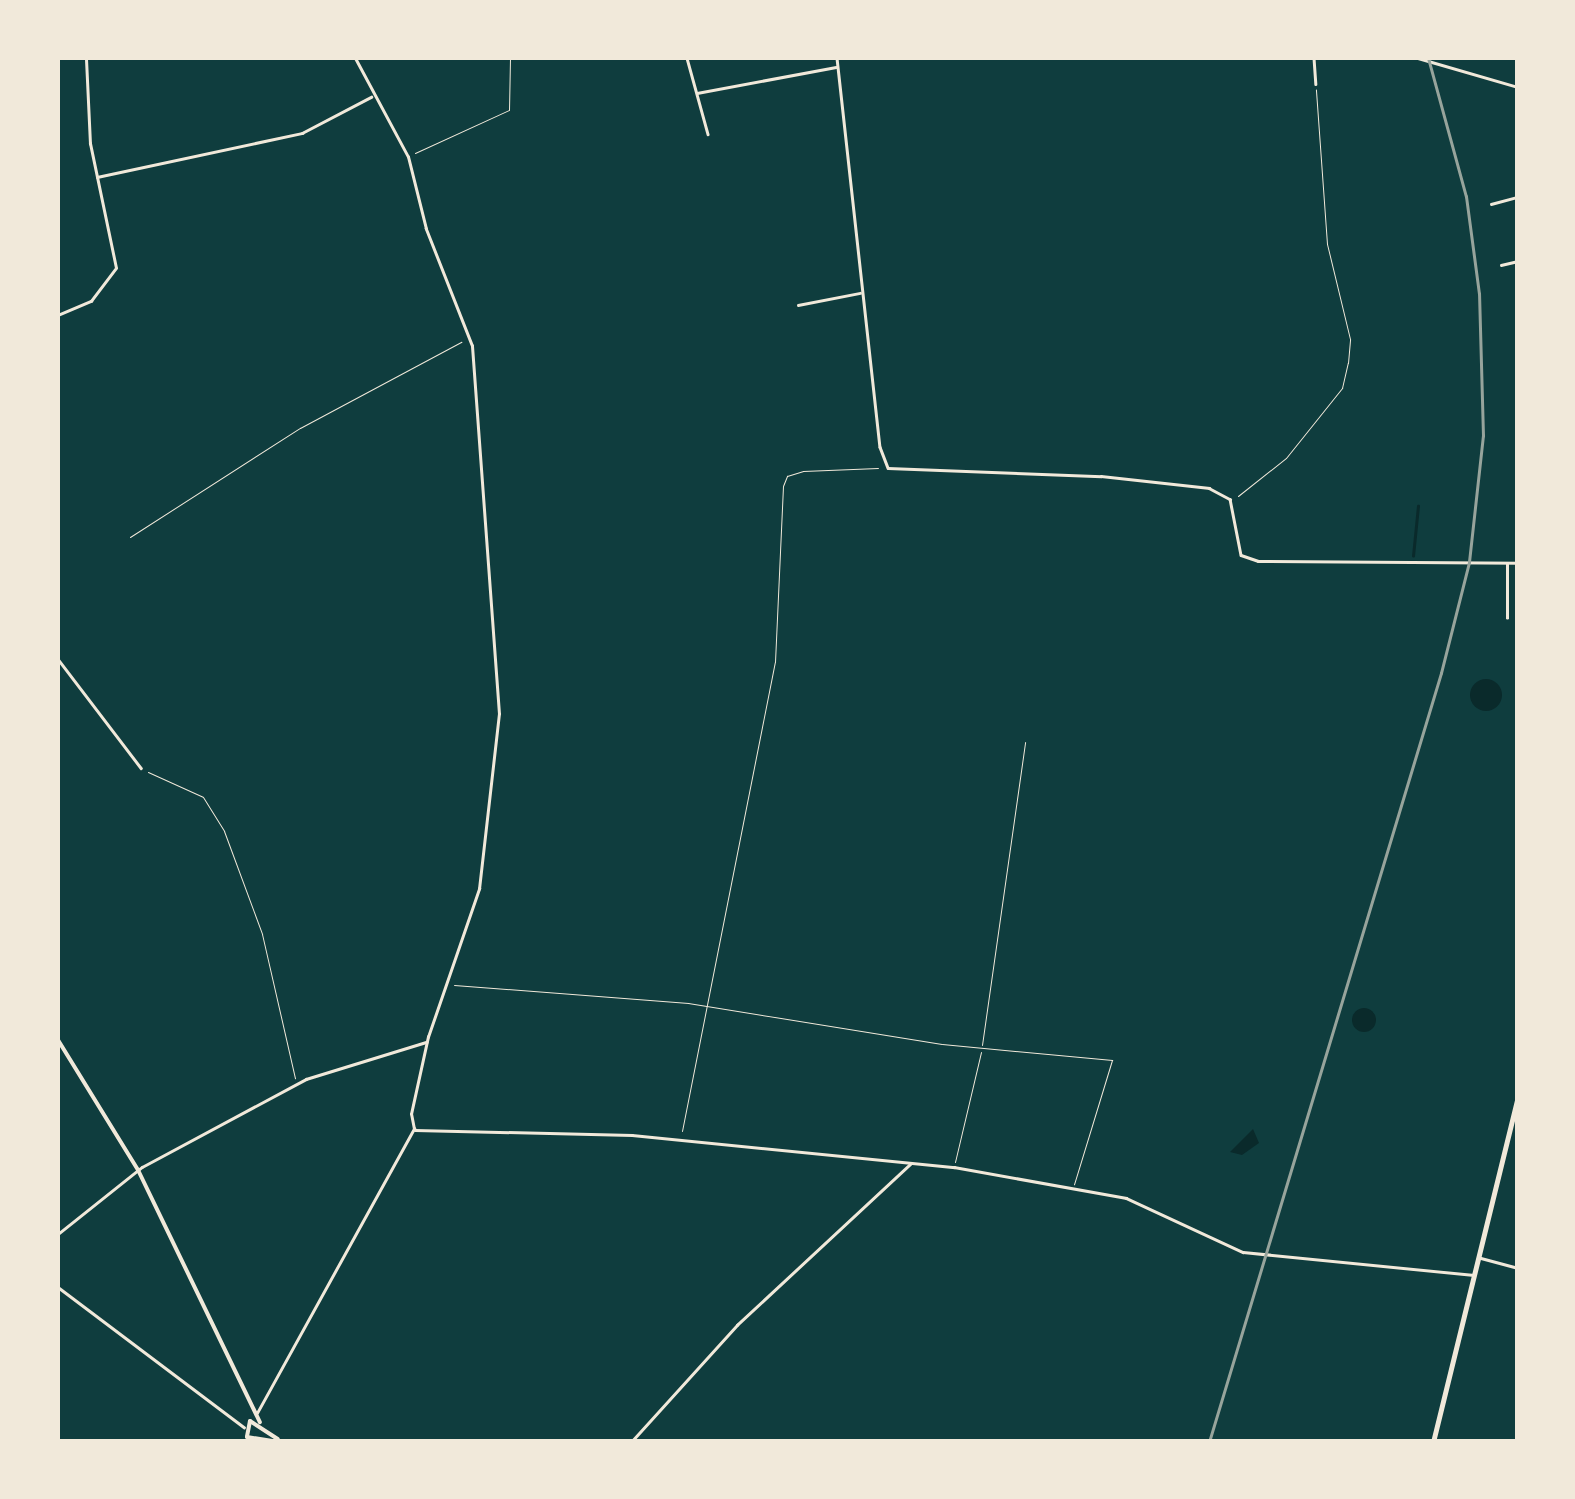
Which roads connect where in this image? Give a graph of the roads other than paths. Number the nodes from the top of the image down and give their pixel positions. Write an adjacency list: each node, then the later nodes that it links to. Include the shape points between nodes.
1 (86, 58): 13 (street)
2 (355, 58): 11 (street)
3 (687, 58): 10 (street)
4 (836, 58): 7 (street)
5 (1314, 58): 8 (street)
6 (1418, 58): 9 (street)
7 (838, 67): 10 (street); 18 (street)
8 (1316, 84)
9 (1518, 86)
10 (697, 93): 12 (street)
11 (372, 97): 13 (street, via 302,132); 27 (street, via 408,157 426,229 468,338 487,489 500,695 478,888)
12 (708, 134)
13 (96, 177): 20 (street, via 116,268 103,291)
14 (1518, 198): 15 (street)
15 (1491, 204)
16 (1518, 261): 17 (street)
17 (1501, 265)
18 (862, 293): 19 (street); 21 (street, via 884,465 1209,488 1231,501 1234,540 1244,559)
19 (798, 305)
20 (58, 315)
21 (1508, 562): 22 (street); 23 (street)
22 (1518, 562)
23 (1507, 618)
24 (58, 659): 25 (street)
25 (141, 768)
26 (58, 1040): 31 (main road)
27 (428, 1042): 29 (street, via 411,1114); 31 (street, via 410,1042 297,1084)
28 (1518, 1097): 33 (main road)
29 (414, 1129): 30 (street, via 680,1139); 38 (street)
30 (911, 1163): 35 (street, via 1141,1203 1243,1252); 45 (street, via 737,1324)
31 (138, 1170): 32 (street); 37 (main road)
32 (58, 1234)
33 (1480, 1257): 34 (street); 35 (main road)
34 (1518, 1268)
35 (1475, 1275): 46 (main road)
36 (58, 1287): 41 (street)
37 (248, 1401): 38 (main road); 39 (main road)
38 (256, 1414): 40 (main road)
39 (250, 1421): 40 (main road); 41 (main road)
40 (261, 1424): 42 (main road); 44 (main road)
41 (244, 1427): 43 (main road)
42 (259, 1438): 43 (main road); 44 (main road)
43 (250, 1440)
44 (279, 1442)
45 (631, 1442)
46 (1433, 1442)

